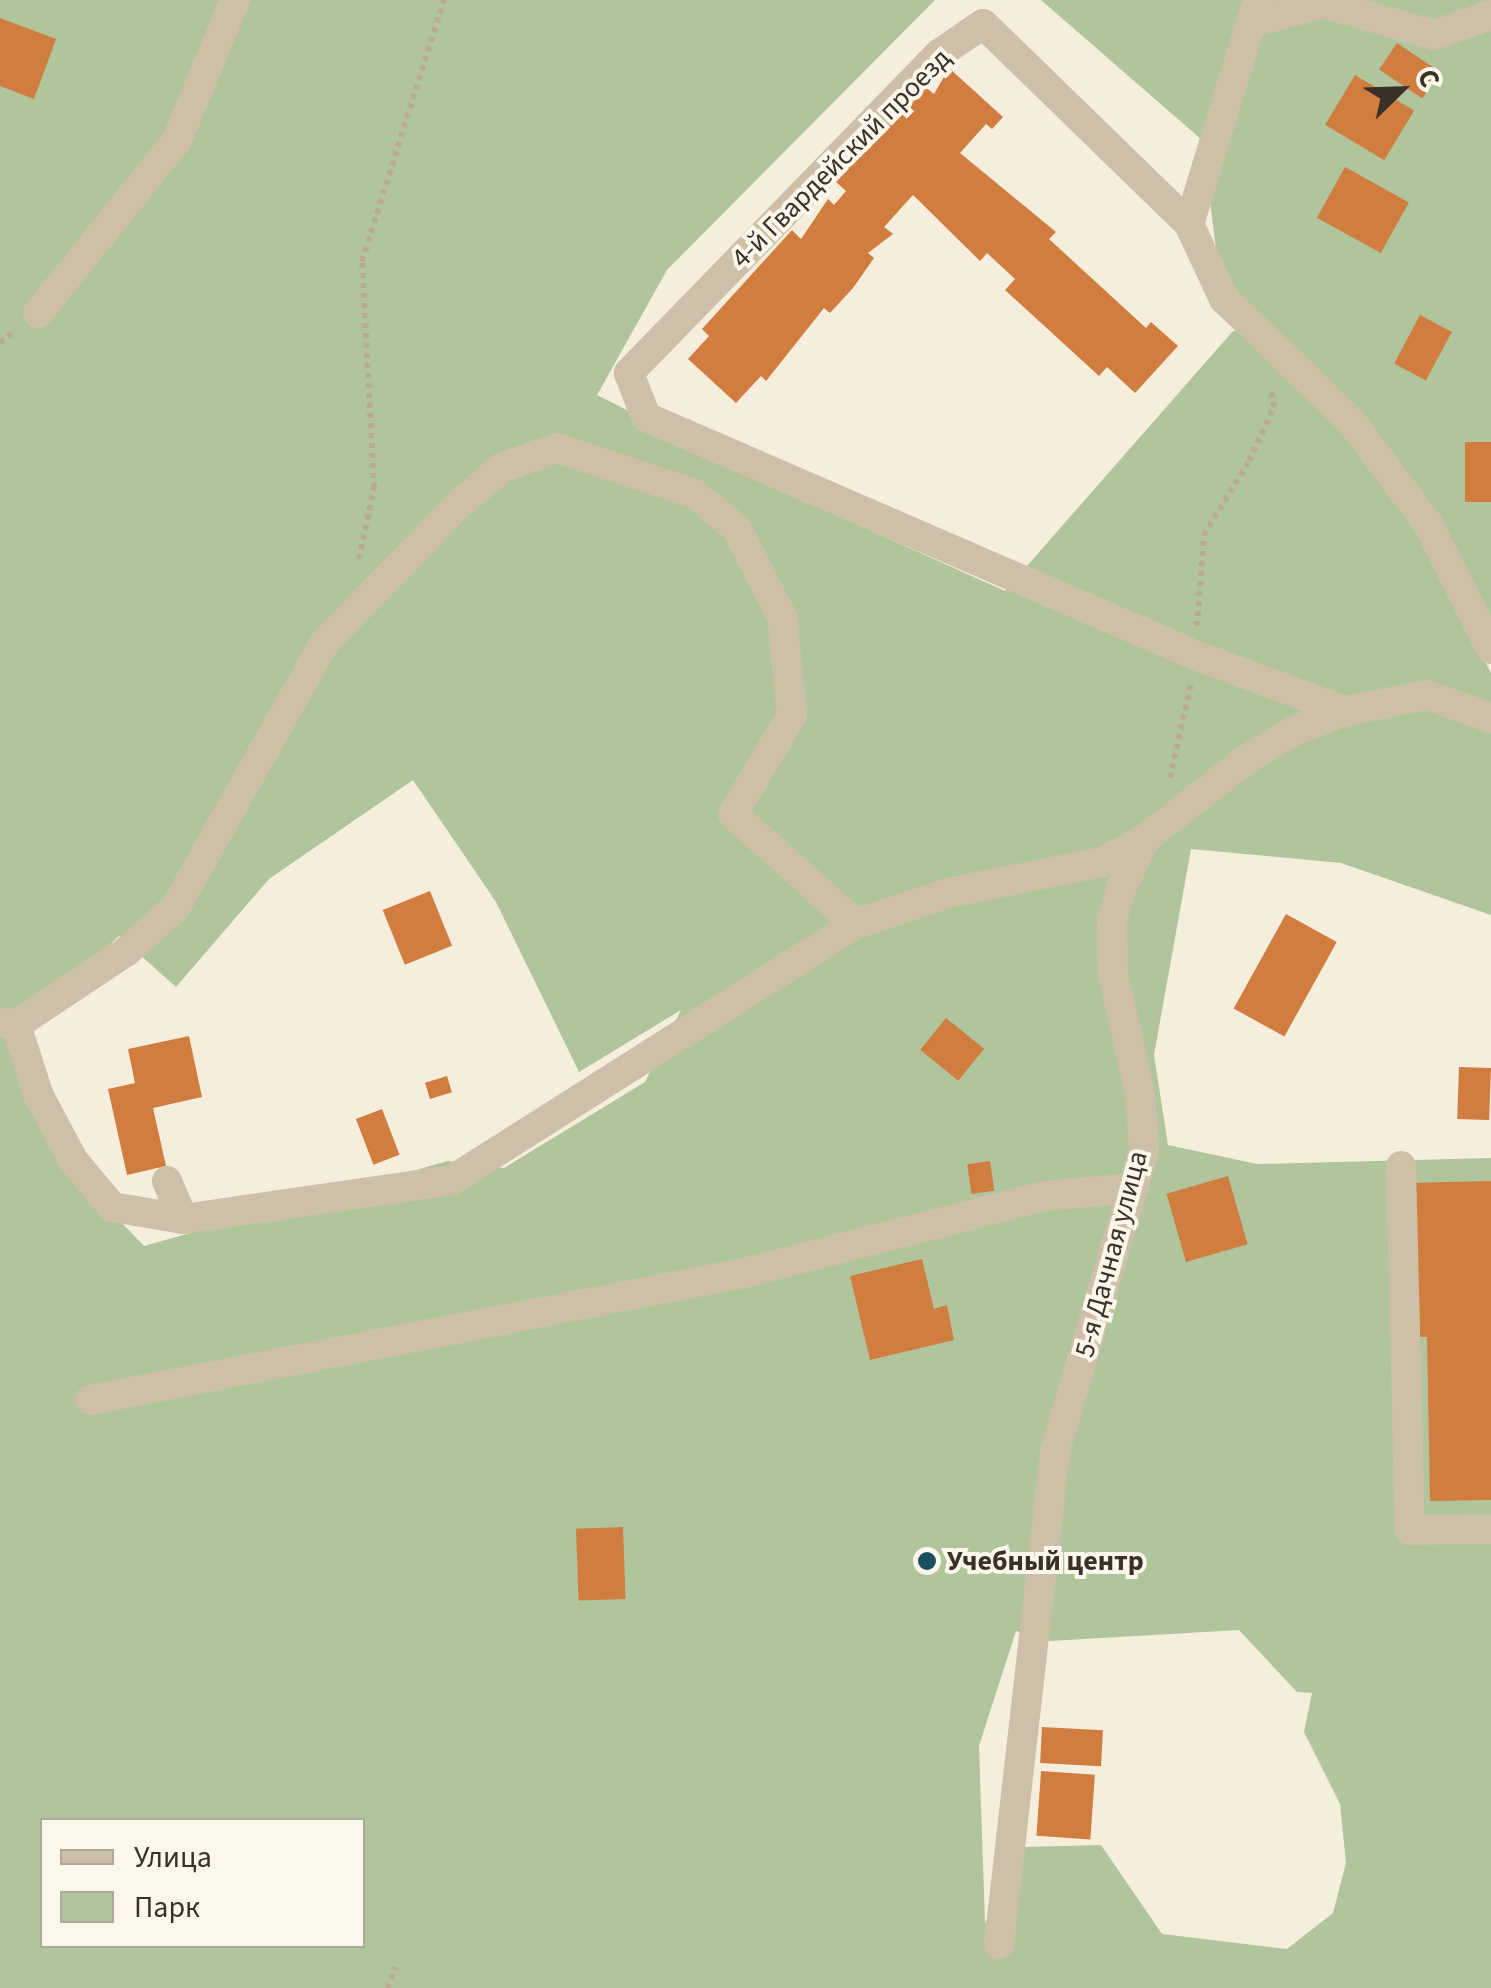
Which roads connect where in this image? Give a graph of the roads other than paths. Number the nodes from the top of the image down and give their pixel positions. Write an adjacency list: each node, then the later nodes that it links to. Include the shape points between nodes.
1 (235, 0): 5 (lane, via 178,140)
2 (1256, 11): 3 (lane, via 1323,3 1434,35); 4 (lane)
3 (1491, 15)
4 (1189, 224): 6 (lane, via 1224,300 1351,420 1428,524); 7 (lane, 4-й Гвардейский проезд, via 982,24 939,54 628,373 646,417 1196,655)
5 (38, 313)
6 (1491, 649)
7 (1345, 711): 8 (lane, 5-я Дачная улица, via 1428,695); 9 (lane, 5-я Дачная улица, via 1244,761)
8 (1491, 718)
9 (1145, 840): 10 (lane, via 1102,862 948,893); 14 (lane, 5-я Дачная улица, via 1112,922 1118,1008 1140,1094 1144,1150)
10 (856, 924): 11 (lane, via 733,814 792,715 782,618 737,529 695,494 557,448 502,467 325,642 175,908 127,952); 15 (lane, via 452,1180)
11 (8, 1024): 15 (lane, via 74,1160 112,1207)
12 (1401, 1166): 17 (lane, via 1410,1530)
13 (167, 1180): 15 (lane)
14 (1134, 1188): 16 (lane, via 1044,1196 744,1273); 18 (lane, 5-я Дачная улица, via 1055,1451)
15 (183, 1219)
16 (90, 1400)
17 (1491, 1529)
18 (999, 1944)

